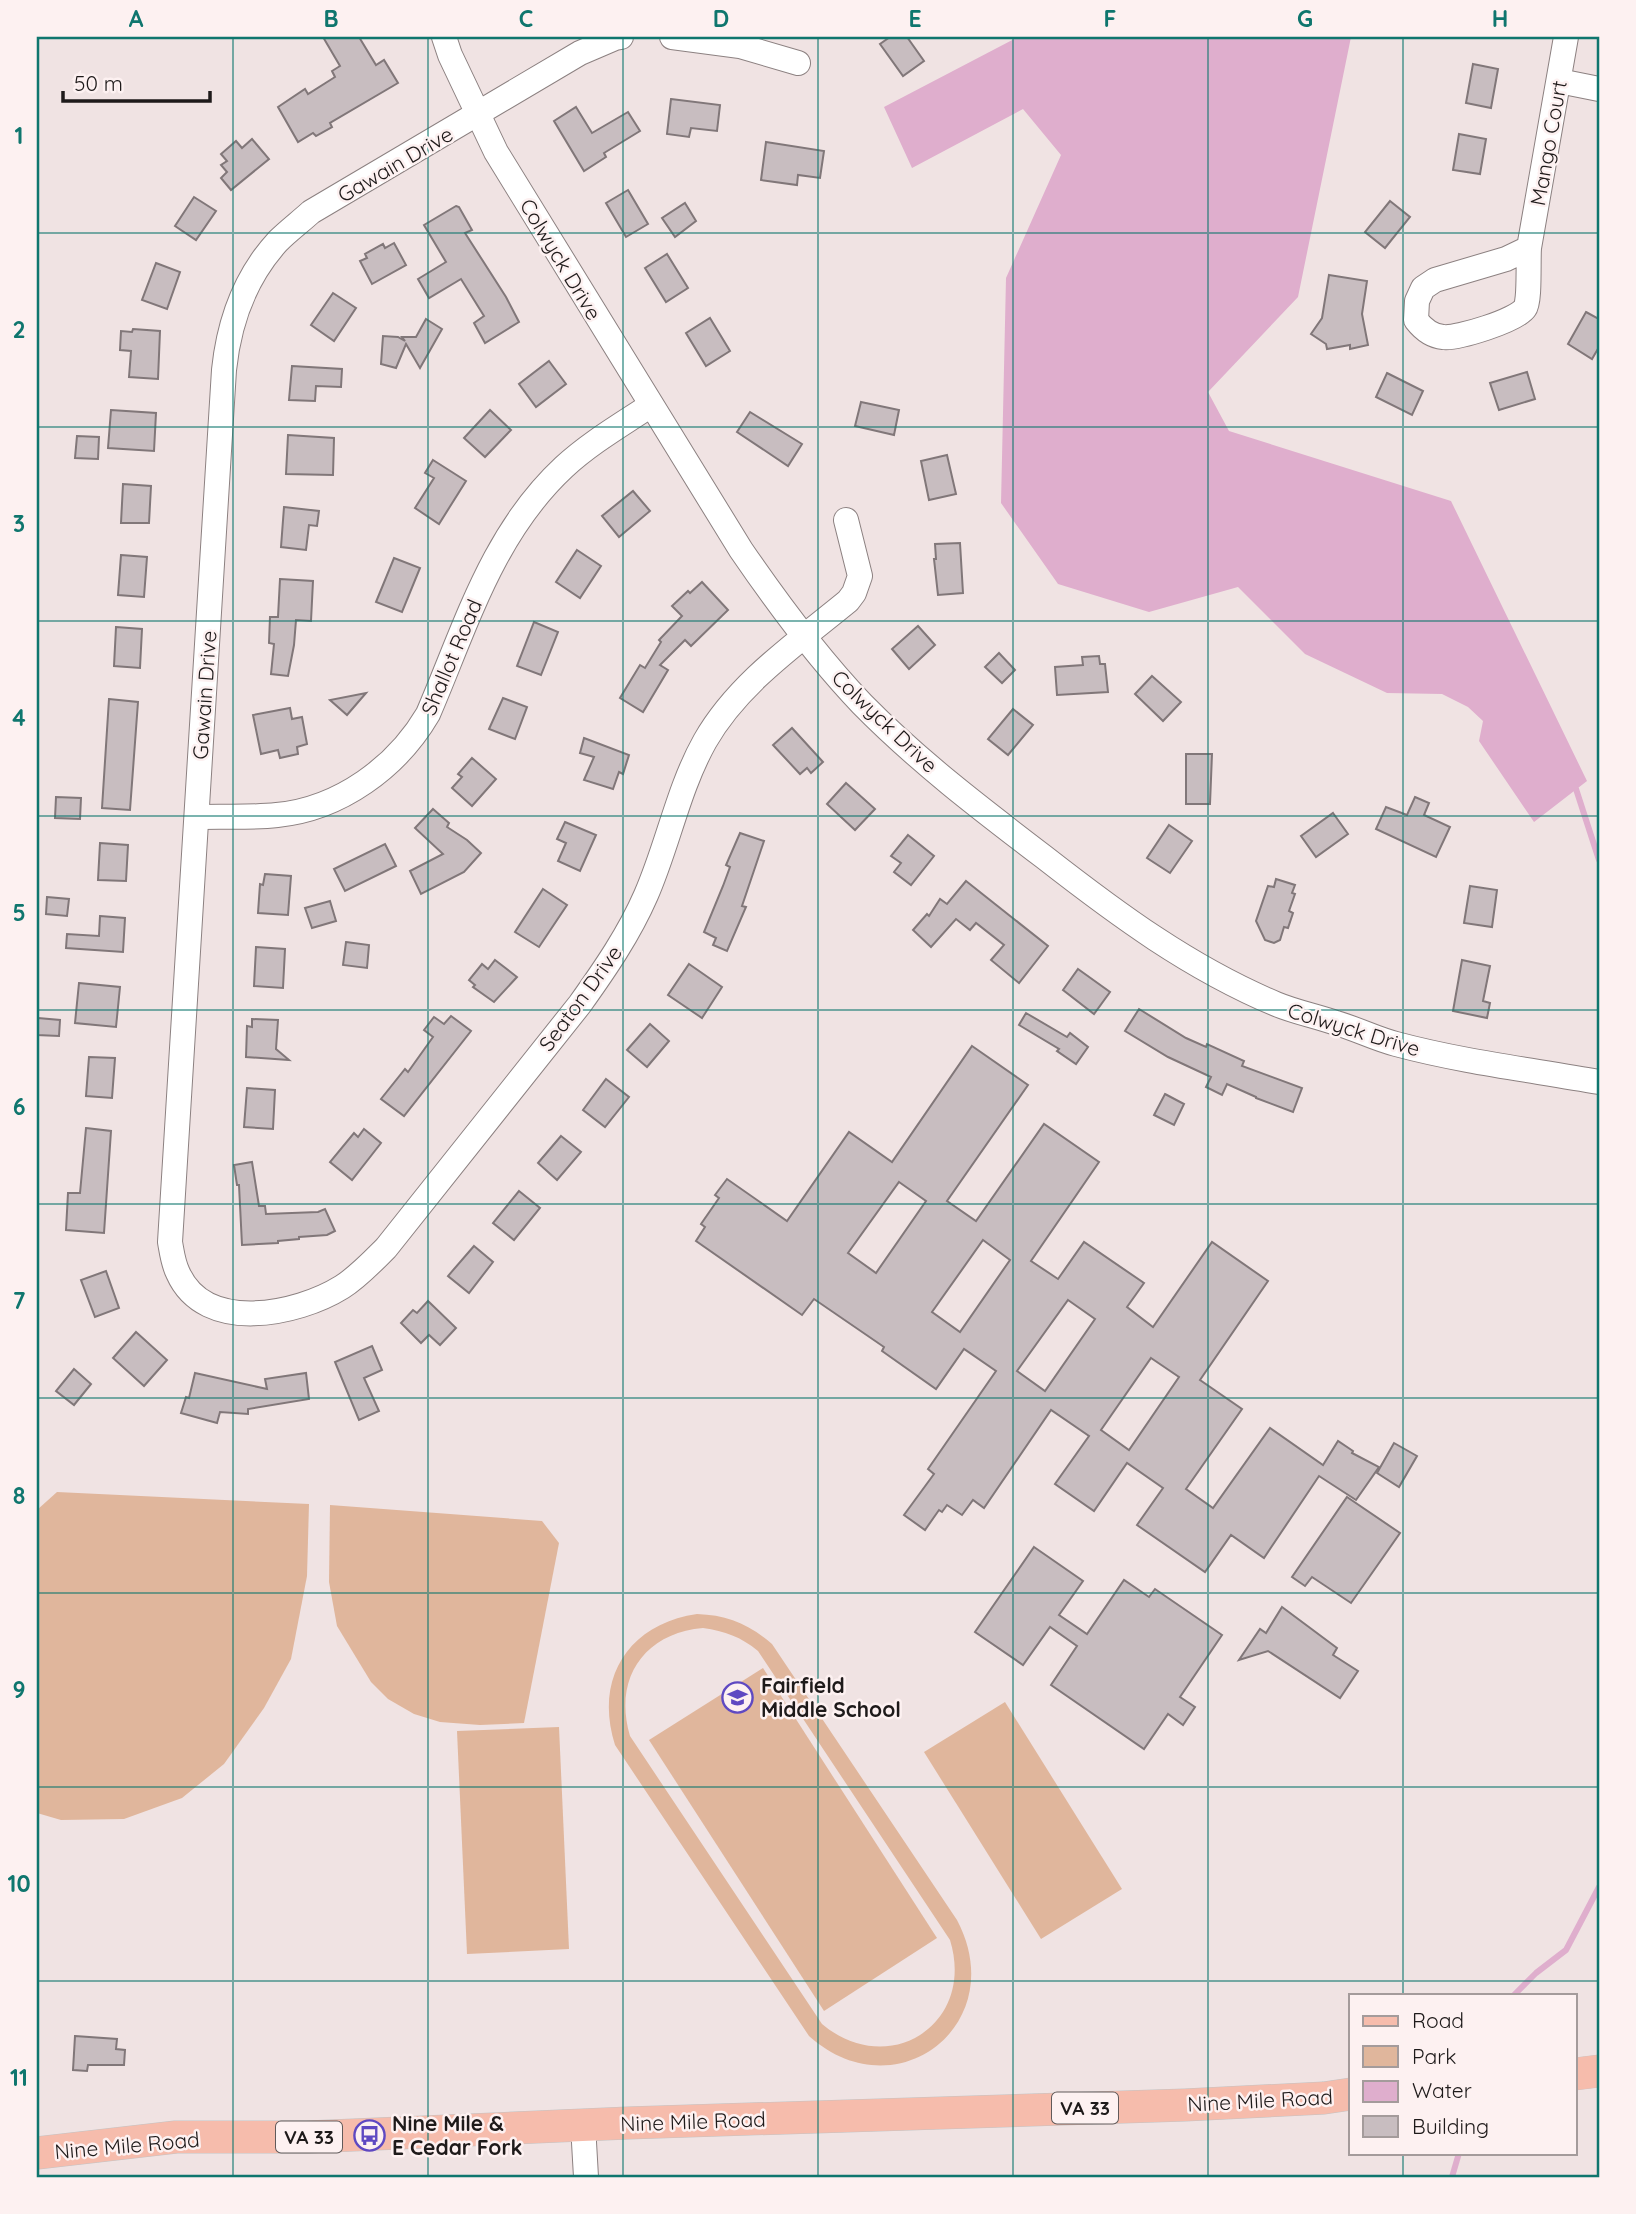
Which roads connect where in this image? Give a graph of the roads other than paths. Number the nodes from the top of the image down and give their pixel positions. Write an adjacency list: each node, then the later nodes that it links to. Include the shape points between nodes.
1 (444, 37): 8 (street, Colwyck Drive)
2 (621, 37): 8 (street, Gawain Drive, via 580,53)
3 (672, 37): 5 (street, via 740,46)
4 (1566, 37): 6 (street, Mango Court)
5 (798, 62)
6 (1559, 81): 7 (street); 9 (street, Mango Court)
7 (1599, 89)
8 (478, 115): 10 (street, Colwyck Drive); 13 (street, Gawain Drive, via 311,212 262,261 235,313 224,370)
9 (1529, 248): 9 (street, Mango Court, via 1435,280 1423,288 1416,320 1425,331 1444,338 1516,317 1526,308 1529,296)
10 (651, 405): 12 (street, Colwyck Drive, via 741,550); 13 (street, Shallot Road, via 585,449 529,504 482,582 428,714 397,757 356,787 299,811)
11 (846, 520): 12 (street, Seaton Drive, via 860,576 854,593)
12 (804, 637): 14 (street, Colwyck Drive, via 863,704 922,760 1123,918 1202,968 1278,1005 1394,1044); 15 (street, Seaton Drive, via 752,681 706,740 630,928 580,1004 372,1263 341,1288)
13 (197, 817): 15 (street, Gawain Drive, via 170,1242 178,1275 198,1298 217,1309 242,1314)
14 (1599, 1082)
15 (288, 1309)
16 (1599, 2071): 17 (main road)
17 (1576, 2074)
18 (1349, 2094): 19 (main road, Nine Mile Road / VA 33, via 1185,2105)
19 (583, 2125): 20 (main road, Nine Mile Road / VA 33, via 307,2137 176,2137); 21 (street)
20 (37, 2153)
21 (586, 2177)

